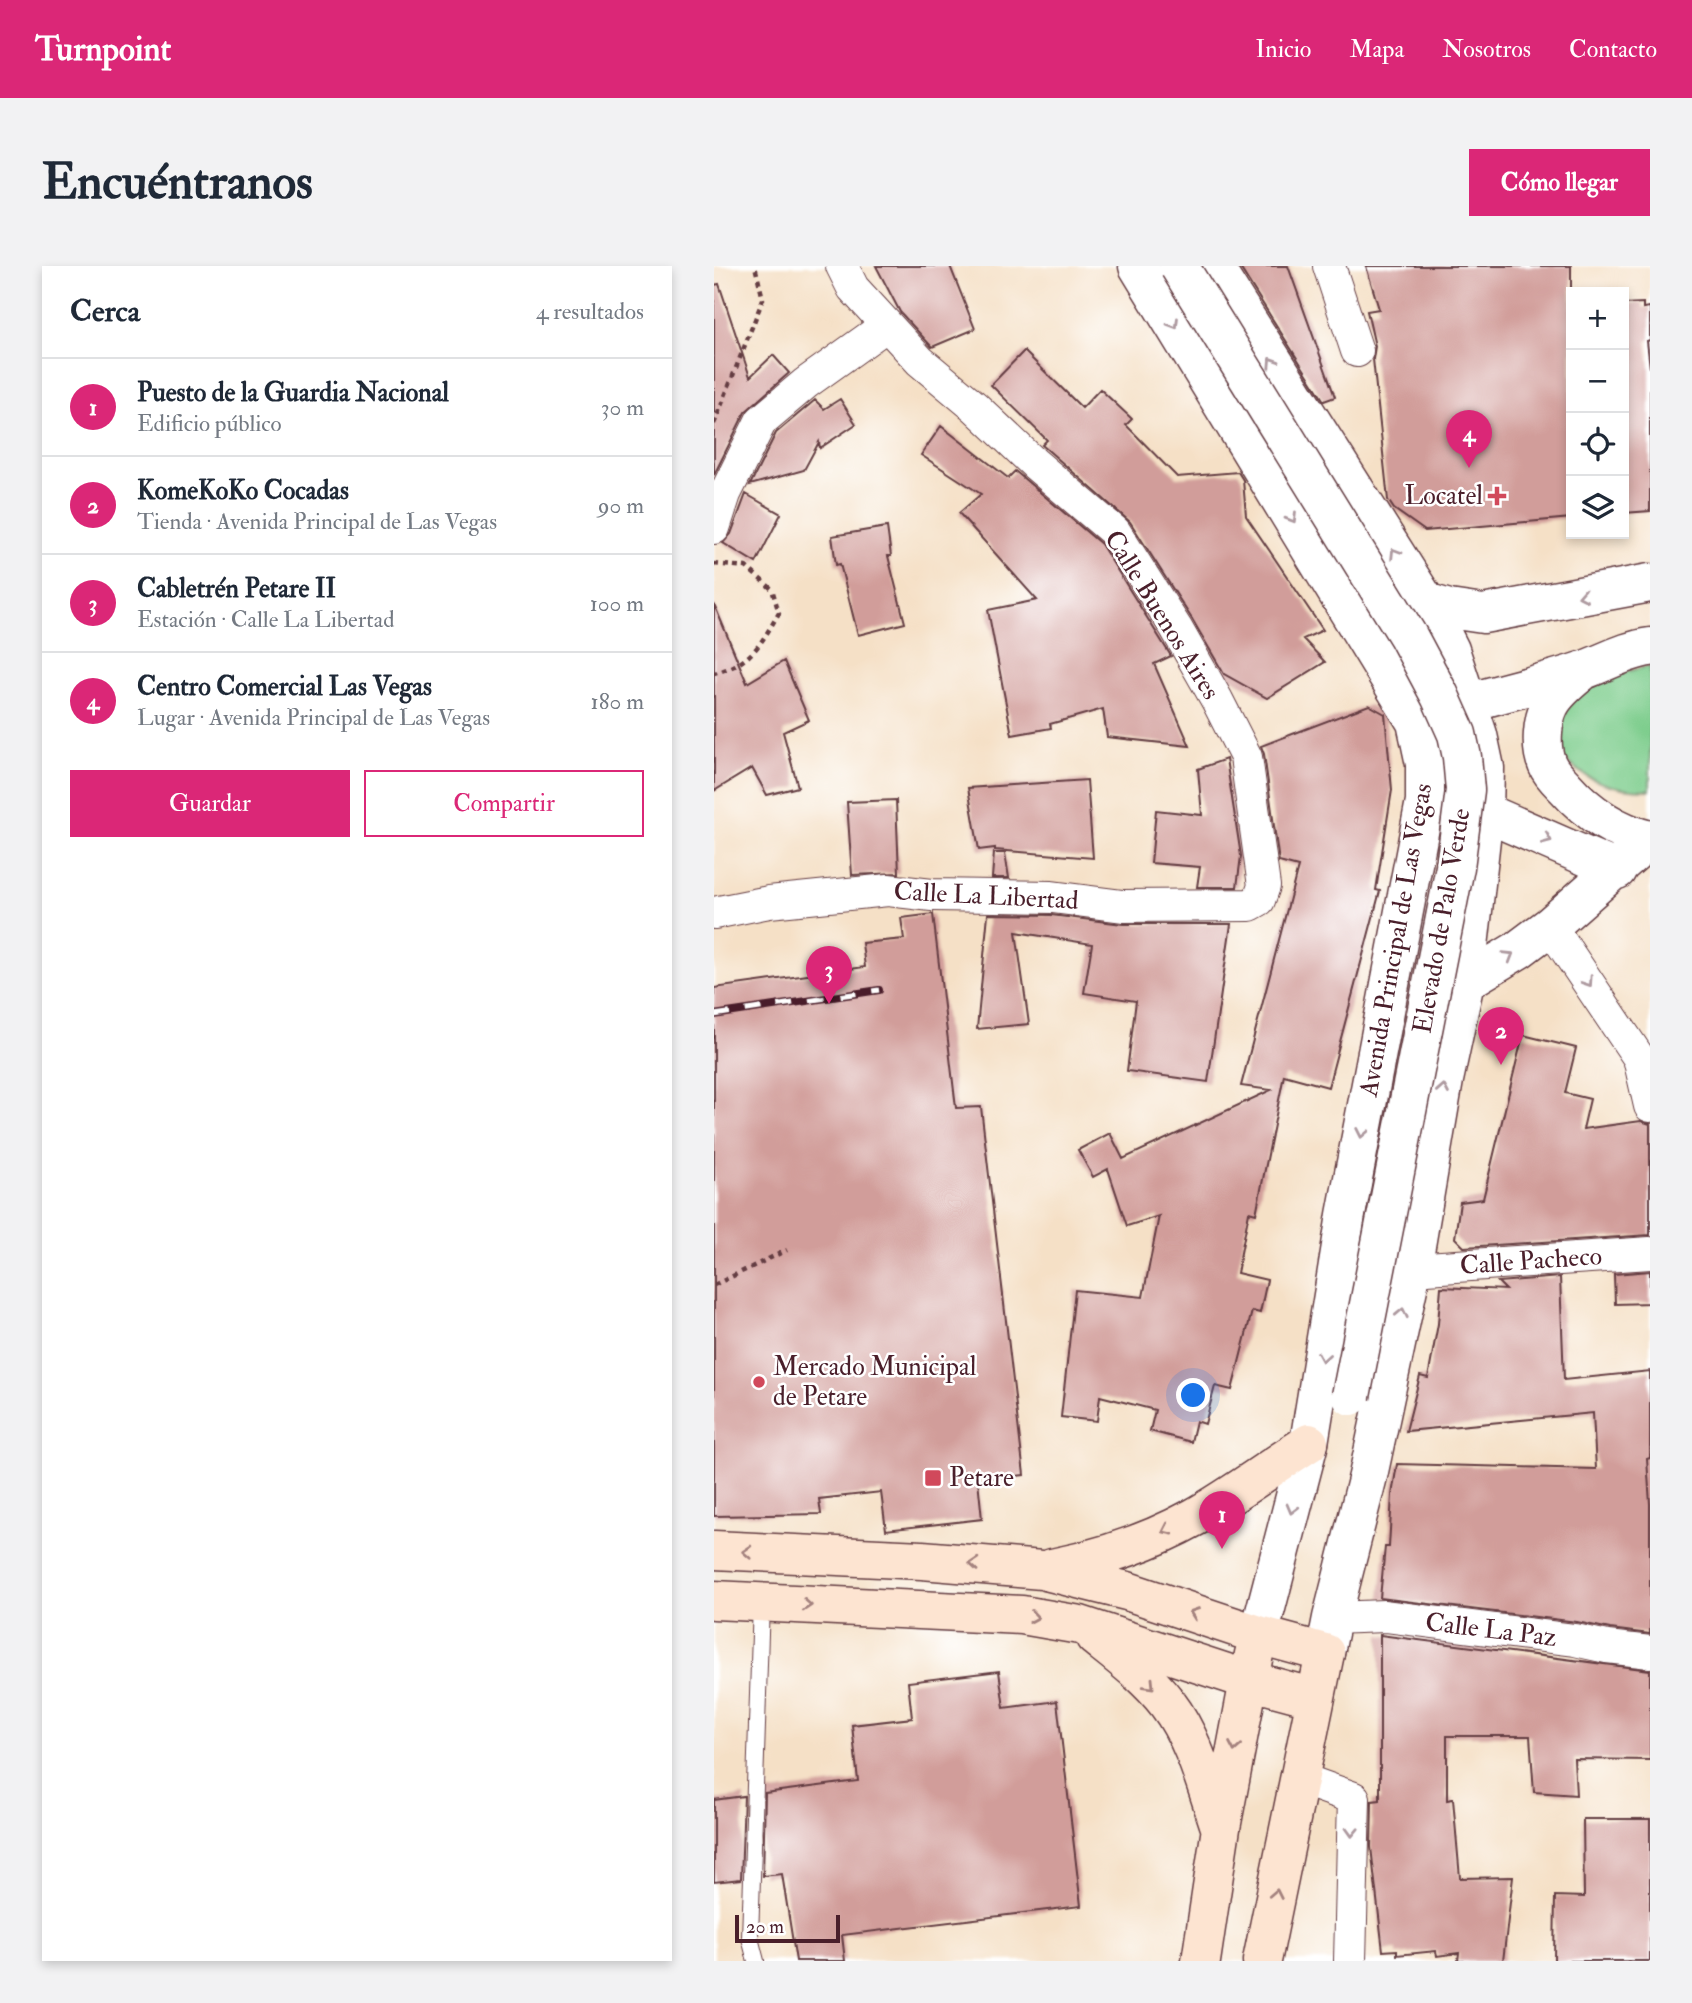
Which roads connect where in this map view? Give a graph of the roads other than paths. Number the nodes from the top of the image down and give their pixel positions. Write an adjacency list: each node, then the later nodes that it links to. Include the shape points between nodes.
1 (842, 266): 6 (street, Calle Buenos Aires, via 853,288)
2 (1138, 266): 14 (street, Avenida Principal de Las Vegas, one-way to 14)
3 (1179, 266): 26 (street, Elevado de Palo Verde, bridge, via 1408,636 1451,722 1462,757 1465,790 1455,867)
4 (1213, 266): 10 (street, one-way to 4)
5 (1329, 266): 7 (street)
6 (887, 325): 8 (street, via 761,421); 19 (street, Calle Buenos Aires, via 920,361 1122,543 1176,628 1246,757 1264,886)
7 (1357, 351)
8 (714, 528)
9 (1650, 583): 10 (street, one-way to 10, via 1483,614)
10 (1426, 602): 13 (street, via 1450,650)
11 (1650, 647): 12 (street)
12 (1584, 670): 13 (street); 17 (street, via 1550,705 1544,724 1547,765 1590,813)
13 (1467, 702): 14 (street); 16 (street, via 1485,768)
14 (1416, 722): 15 (street, Avenida Principal de Las Vegas, via 1425,764)
15 (1425, 801): 16 (street); 27 (street, Avenida Principal de Las Vegas, one-way to 27, via 1346,1215)
16 (1484, 812): 18 (street, one-way to 18); 22 (street)
17 (1649, 840): 18 (street)
18 (1617, 870): 21 (street)
19 (1259, 900): 20 (street, Calle La Libertad, via 1250,905 1123,906 1052,897 888,890 769,902)
20 (714, 914)
21 (1550, 926): 22 (street, one-way to 21); 23 (street, one-way to 23, via 1639,1058)
22 (1465, 982): 25 (street, one-way to 22)
23 (1650, 1106)
24 (1650, 1252): 25 (street, Calle Pacheco)
25 (1412, 1269): 28 (street, one-way to 25)
26 (1351, 1396): 27 (street); 28 (street, Elevado de Palo Verde)
27 (1309, 1443): 30 (main road, one-way to 30, via 1195,1517 1121,1551); 34 (street, Avenida Principal de Las Vegas, one-way to 34)
28 (1368, 1476): 35 (street)
29 (714, 1550): 30 (main road, one-way to 29)
30 (1042, 1570): 34 (main road, one-way to 30, via 1127,1591)
31 (714, 1600): 32 (main road)
32 (761, 1603): 33 (main road, one-way to 33, via 1022,1615); 41 (lane, via 750,1938)
33 (1080, 1625): 37 (main road); 40 (main road, one-way to 40, via 1131,1666 1167,1703 1192,1748)
34 (1259, 1635): 35 (main road); 37 (main road, Avenida Principal de Las Vegas)
35 (1328, 1635): 36 (street, Calle La Paz, via 1385,1616); 38 (main road)
36 (1650, 1652)
37 (1248, 1680): 38 (main road); 40 (main road, Avenida Principal de Las Vegas, one-way to 40)
38 (1315, 1698): 39 (main road)
39 (1298, 1778): 43 (main road, one-way to 39); 44 (street, one-way to 44, via 1354,1798)
40 (1221, 1828): 42 (main road, Avenida Principal de Las Vegas)
41 (755, 1961)
42 (1201, 1961)
43 (1262, 1961)
44 (1350, 1961)

